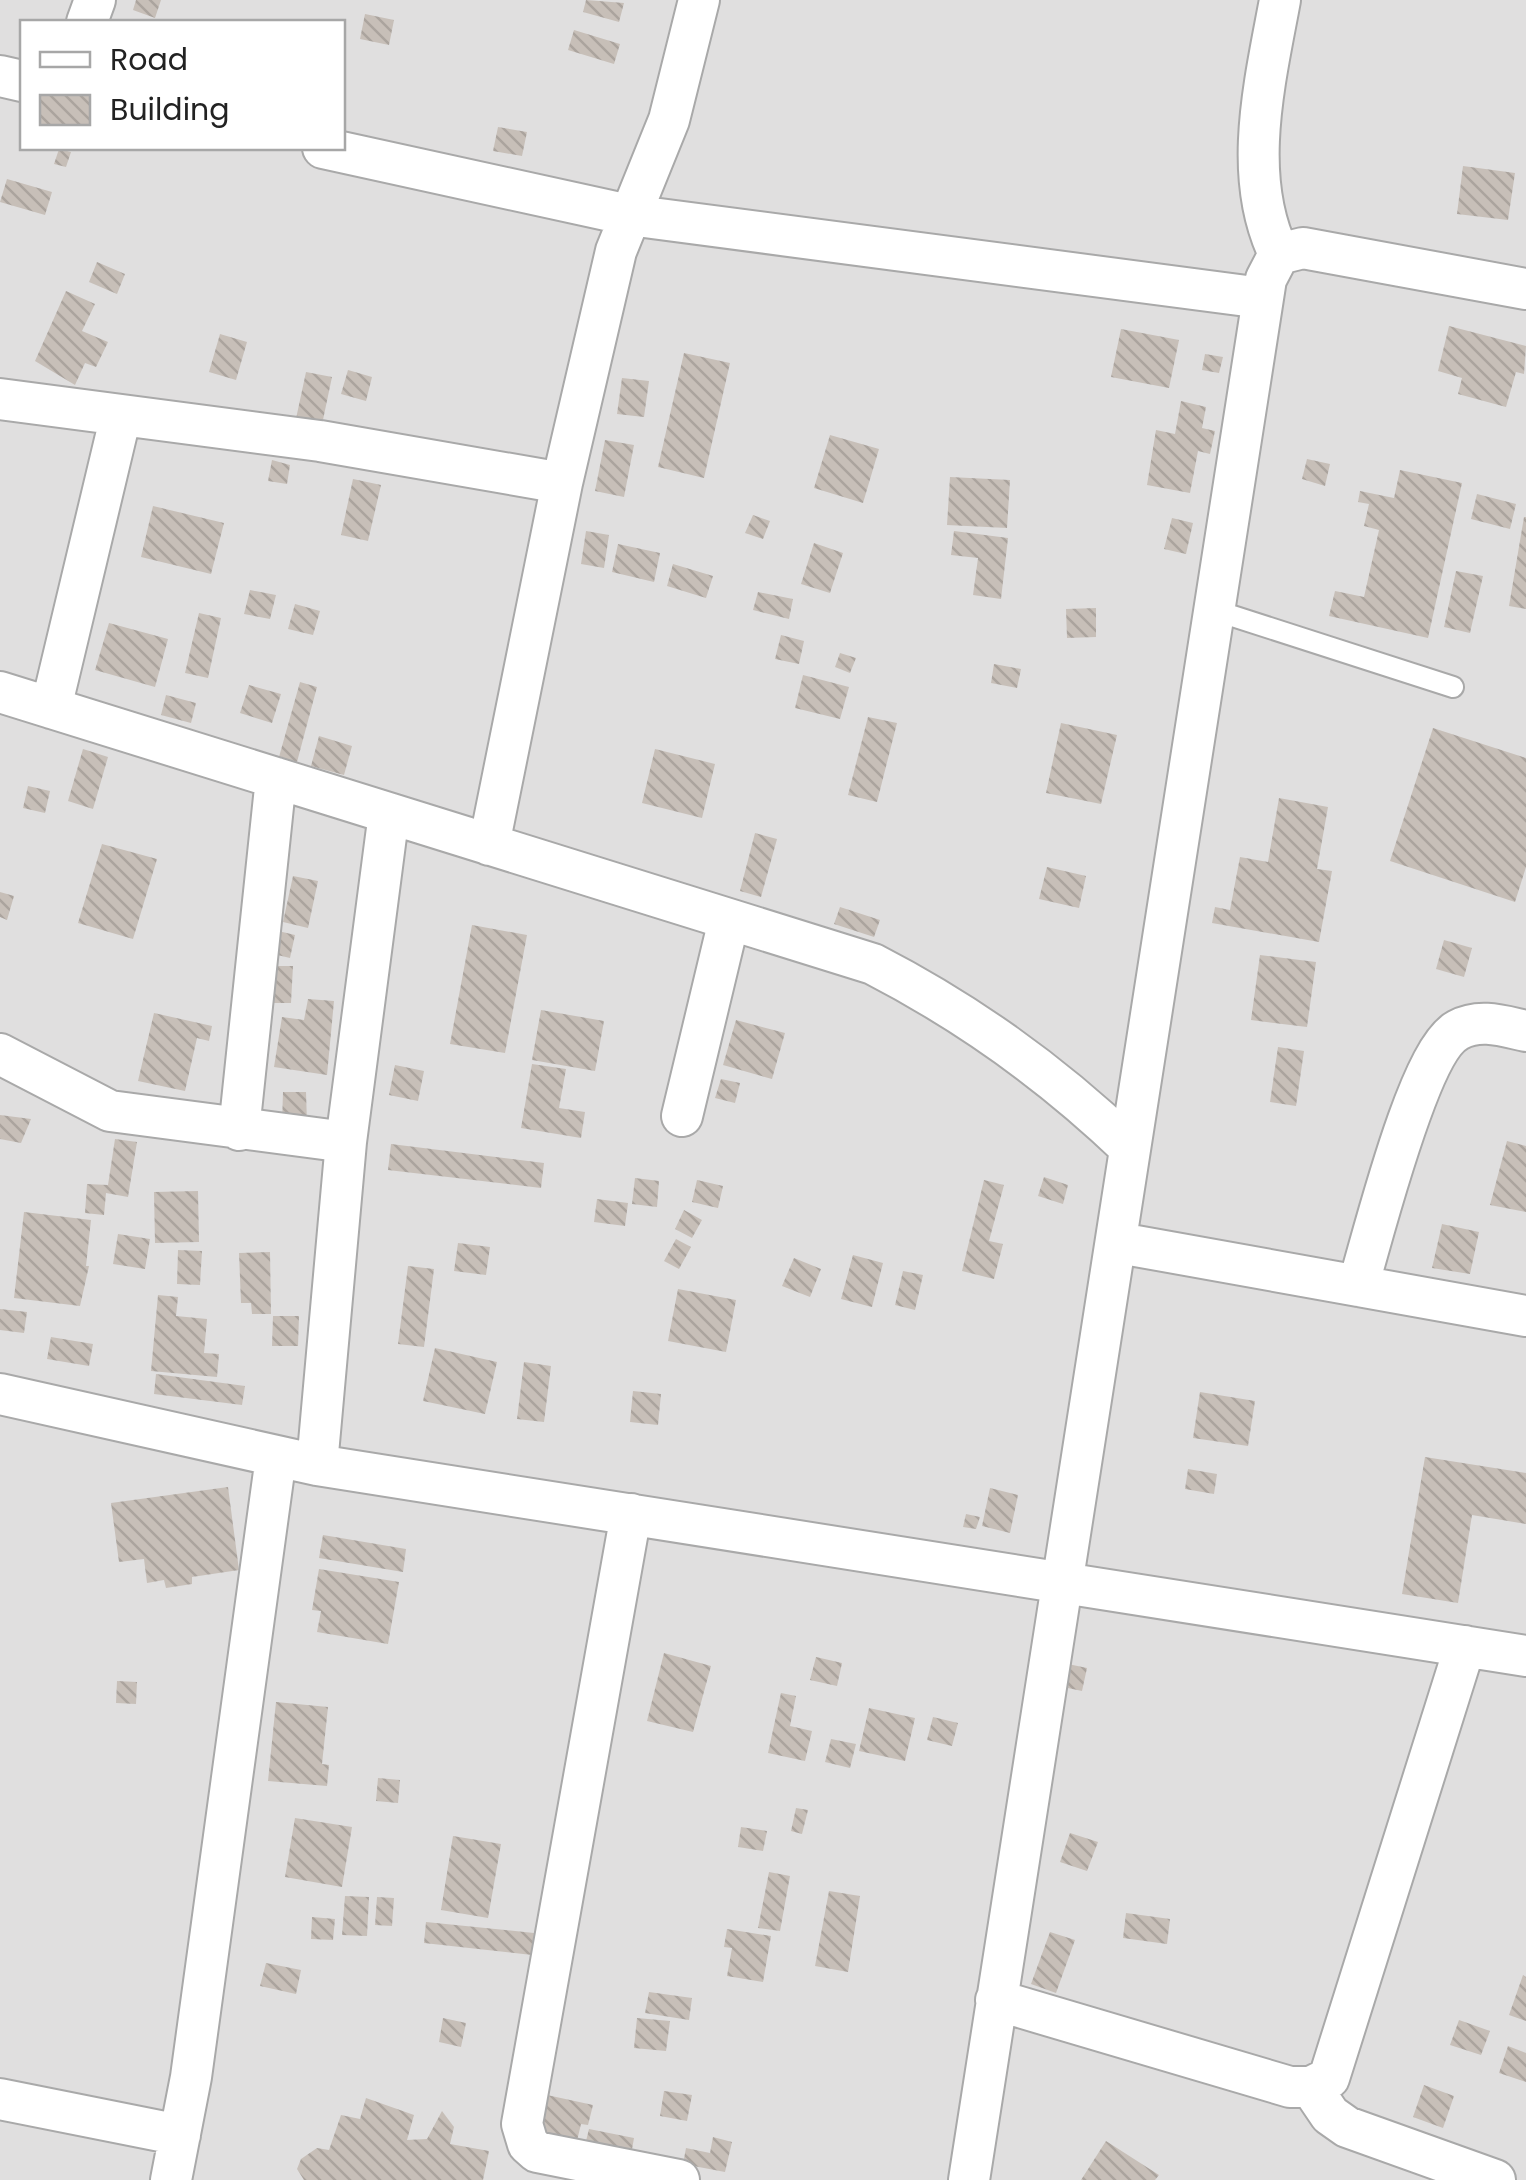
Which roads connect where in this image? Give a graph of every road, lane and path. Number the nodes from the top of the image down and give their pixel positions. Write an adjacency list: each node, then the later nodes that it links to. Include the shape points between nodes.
1 (699, 0): 4 (street, via 669,120)
2 (1280, 0): 5 (street, via 1259,149 1263,204)
3 (332, 150): 4 (street)
4 (629, 215): 7 (street); 10 (street)
5 (1279, 254): 6 (street, via 1303,248); 7 (street)
6 (1526, 289)
7 (1262, 298): 11 (street)
8 (0, 400): 9 (street)
9 (122, 415): 10 (street); 14 (street)
10 (562, 484): 17 (street)
11 (1217, 610): 12 (lane); 24 (street)
12 (1453, 687)
13 (0, 692): 14 (street)
14 (51, 708): 15 (street)
15 (276, 778): 16 (street); 22 (street)
16 (389, 813): 17 (street); 23 (street)
17 (489, 845): 18 (street)
18 (729, 920): 21 (street); 24 (street, via 873,964 926,992 1026,1056)
19 (1526, 1031): 26 (street, via 1482,1022 1455,1031 1438,1050 1403,1137)
20 (0, 1054): 22 (street, via 110,1111)
21 (682, 1116)
22 (239, 1130): 23 (street)
23 (346, 1142): 30 (street)
24 (1130, 1148): 25 (street)
25 (1119, 1243): 26 (street); 32 (street)
26 (1358, 1286): 27 (street)
27 (1526, 1316)
28 (0, 1394): 29 (street)
29 (276, 1457): 30 (street); 38 (street)
30 (317, 1465): 31 (street)
31 (631, 1514): 32 (street); 40 (street, via 522,2124 538,2152)
32 (1060, 1581): 33 (street); 35 (street)
33 (1464, 1646): 34 (street); 36 (street, via 1338,2054 1329,2078)
34 (1526, 1656)
35 (996, 2000): 36 (street, via 1290,2087); 42 (street)
36 (1311, 2087): 39 (street, via 1338,2122)
37 (0, 2099): 38 (street)
38 (180, 2135): 41 (street)
39 (1395, 2162): 43 (street)
40 (656, 2178)
41 (171, 2180)
42 (970, 2180)
43 (1495, 2180)

